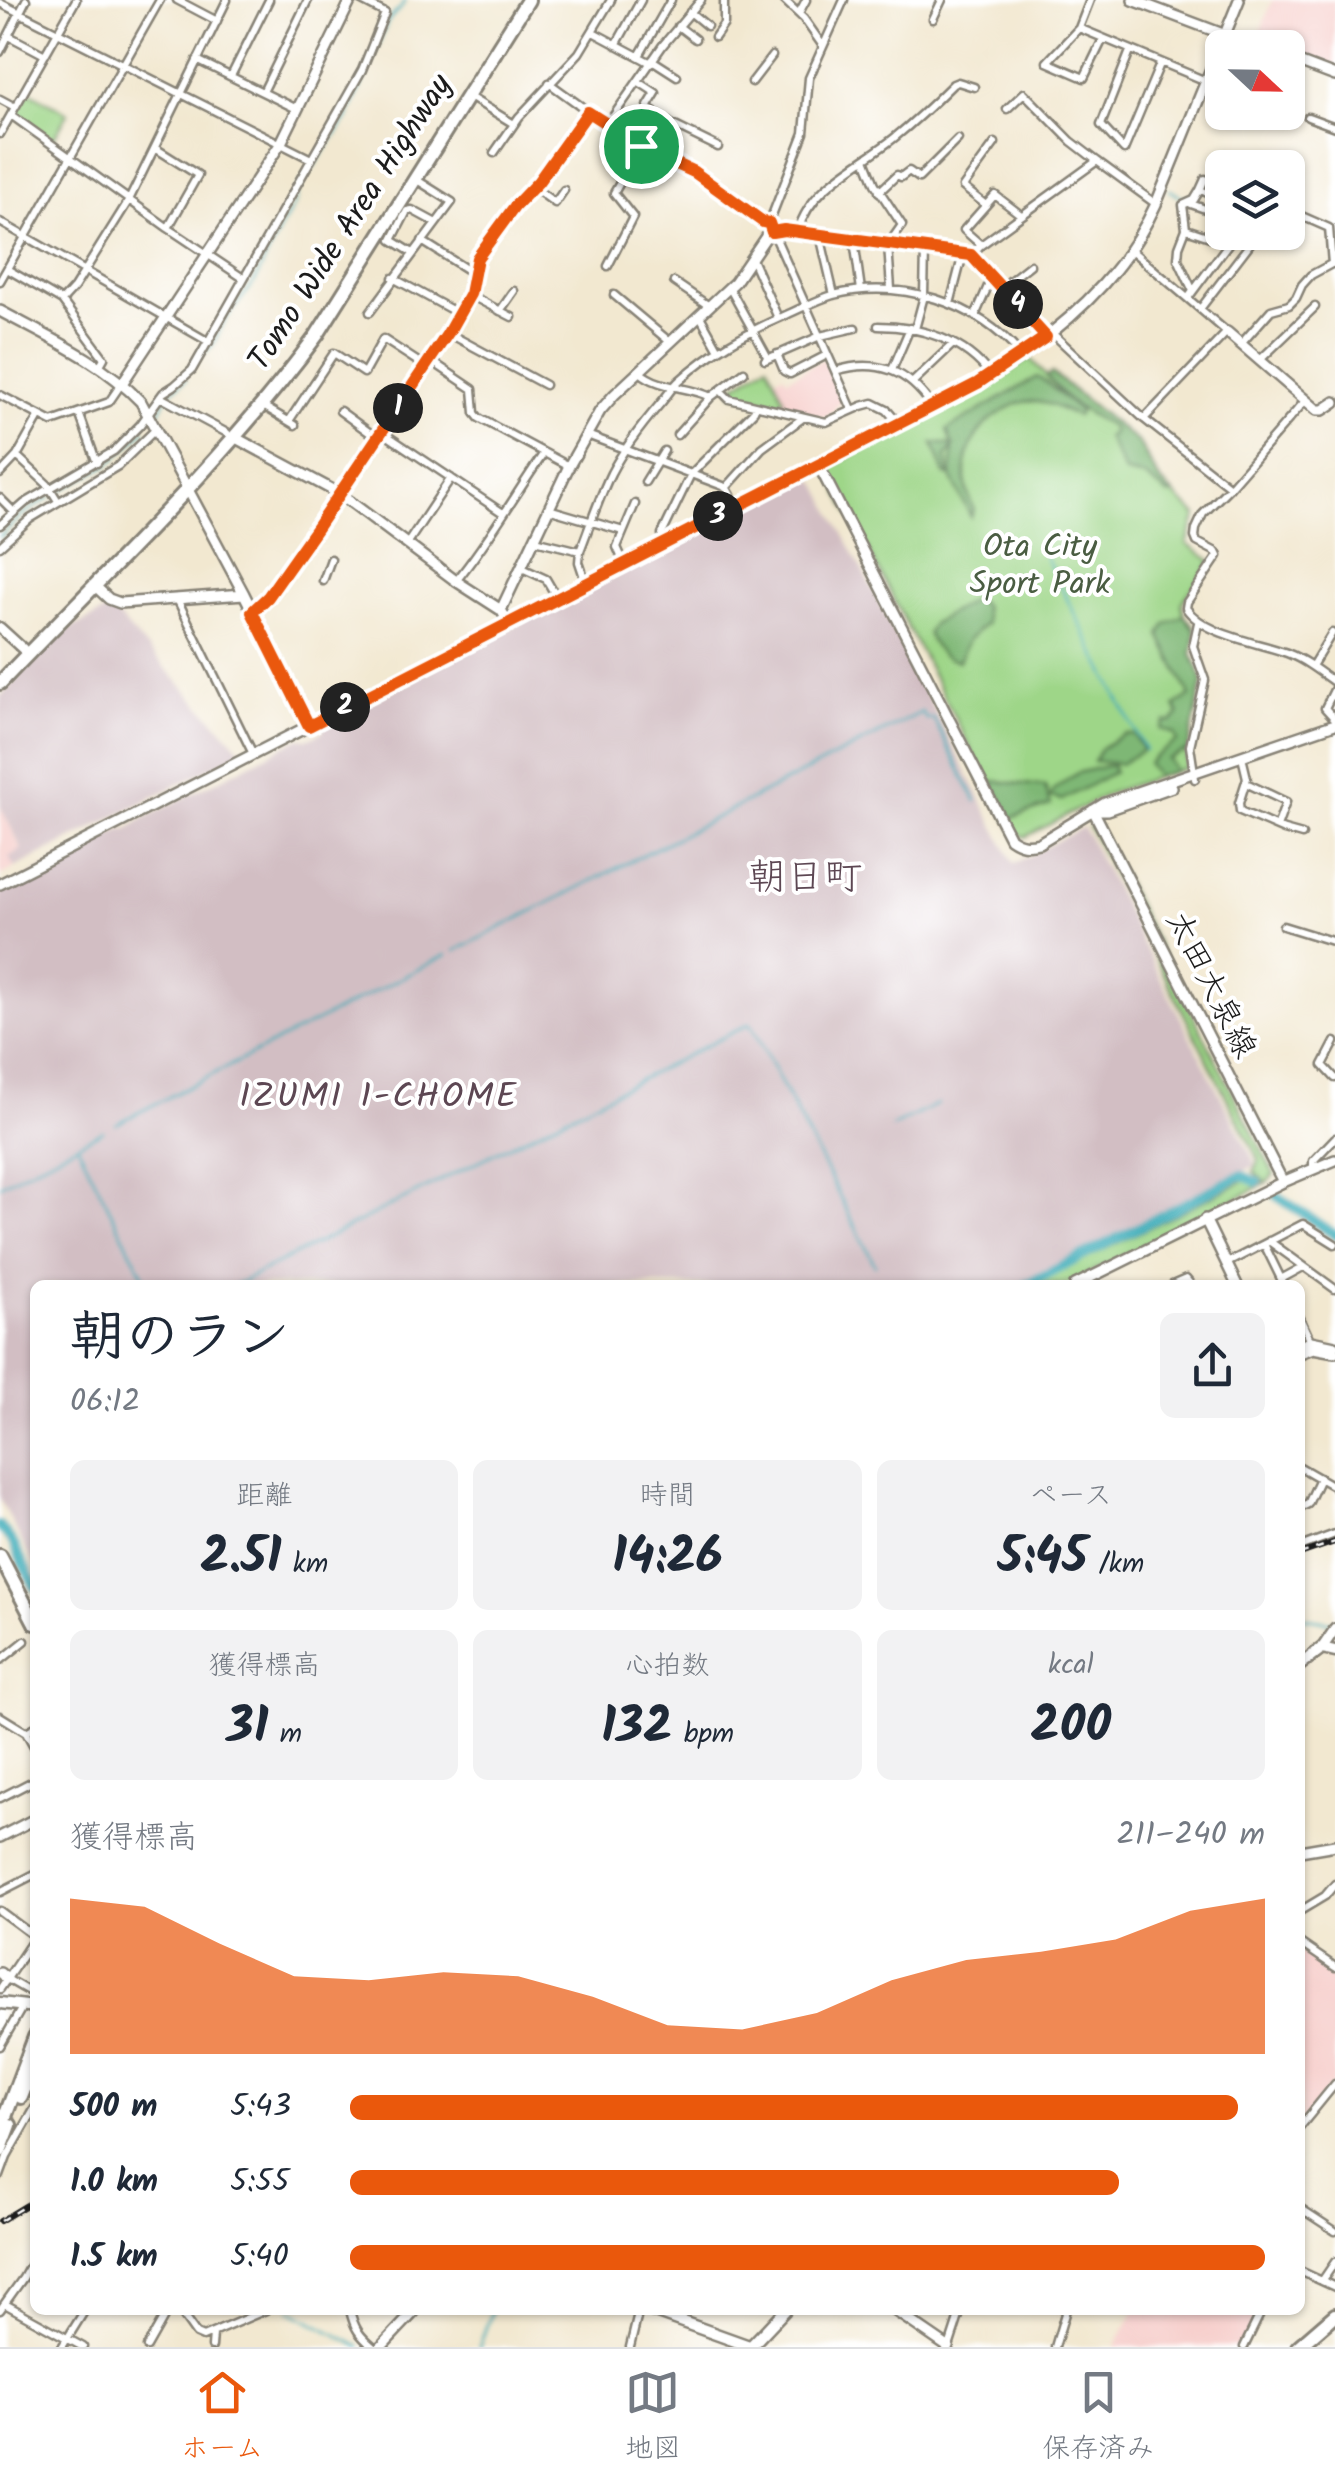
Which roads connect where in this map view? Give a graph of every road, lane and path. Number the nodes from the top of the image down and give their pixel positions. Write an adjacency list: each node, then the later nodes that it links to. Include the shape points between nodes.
1 (26, 0): 27 (street)
2 (76, 0): 37 (street)
3 (160, 0): 52 (street)
4 (176, 0): 30 (street)
5 (227, 0): 30 (street)
6 (269, 0): 54 (street)
7 (308, 0): 63 (street)
8 (351, 0): 67 (street)
9 (360, 0): 25 (street)
10 (519, 0): 208 (highway, Tomo Wide Area Highway, via 302,343)
11 (528, 0): 65 (highway, Tomo Wide Area Highway)
12 (611, 0): 36 (street)
13 (641, 0): 42 (street)
14 (671, 0): 47 (street)
15 (701, 0): 26 (street)
16 (724, 0): 39 (street, via 724,24)
17 (784, 0): 28 (street)
18 (806, 0): 28 (street)
19 (844, 0): 43 (street)
20 (942, 0): 29 (street)
21 (1090, 0): 33 (street)
22 (1133, 0): 34 (street)
23 (1239, 0): 35 (street)
24 (0, 3): 27 (street)
25 (377, 4): 87 (street, via 385,14 362,70)
26 (690, 12): 31 (street); 32 (street)
27 (20, 14): 37 (street); 38 (street)
28 (799, 14): 43 (street)
29 (933, 19)
30 (217, 21): 49 (street)
31 (678, 26): 41 (street); 50 (street)
32 (707, 26)
33 (1079, 28): 40 (street); 40 (street, via 1048,62 1084,78)
34 (1214, 30)
35 (1227, 30)
36 (592, 32): 42 (street); 60 (street)
37 (58, 33): 46 (street); 52 (street)
38 (9, 36): 45 (street); 46 (street)
39 (715, 37)
40 (1102, 39): 44 (street)
41 (696, 40)
42 (616, 45): 47 (street)
43 (823, 46): 106 (street, via 808,78 806,125)
44 (1130, 51): 51 (street); 51 (street, via 1101,125 1124,150)
45 (0, 52)
46 (45, 55): 69 (street)
47 (639, 56): 50 (street)
48 (772, 56): 59 (street)
49 (197, 60): 54 (street); 64 (street)
50 (652, 62): 55 (street); 58 (street)
51 (1160, 64): 57 (street)
52 (123, 65): 64 (street); 85 (street)
53 (1305, 65): 56 (street)
54 (230, 76): 63 (street)
55 (677, 76)
56 (1335, 76)
57 (1205, 81)
58 (639, 82): 73 (street, via 656,94 648,109); 74 (street)
59 (752, 82)
60 (550, 83): 70 (street); 72 (street)
61 (1205, 83): 97 (street)
62 (974, 86): 86 (street, via 953,84)
63 (263, 92): 67 (street)
64 (180, 95): 79 (street); 81 (street)
65 (468, 96): 72 (street); 89 (highway, Tomo Wide Area Highway)
66 (0, 99): 69 (street)
67 (298, 108): 79 (street)
68 (1007, 109): 88 (street, via 1024,94)
69 (13, 111): 76 (street); 85 (street)
70 (588, 112): 74 (street); 91 (street)
71 (1308, 117): 75 (street)
72 (514, 124): 84 (street)
73 (670, 124): 82 (street); 83 (street)
74 (607, 125): 80 (street)
75 (1335, 127)
76 (0, 134)
77 (958, 139): 94 (street, via 919,178 909,171 897,175)
78 (994, 143): 99 (street, via 963,187)
79 (280, 144): 87 (street); 121 (street)
80 (641, 146): 83 (street); 126 (street, via 614,193 634,217)
81 (155, 148): 96 (street); 105 (street, via 198,175)
82 (718, 148)
83 (651, 152): 106 (street, via 694,172)
84 (494, 154)
85 (70, 158): 96 (street); 111 (street)
86 (865, 158): 94 (street); 108 (street, via 810,204)
87 (311, 159): 131 (street)
88 (1098, 161): 97 (street); 101 (street)
89 (416, 179): 104 (street, via 452,202); 195 (highway, Tomo Wide Area Highway)
90 (1205, 180): 93 (street)
91 (533, 187): 92 (street, via 555,203); 129 (street, via 477,258)
92 (564, 190)
93 (1200, 190): 95 (street); 98 (street)
94 (879, 192): 114 (street, via 902,225)
95 (1205, 192)
96 (129, 200): 105 (street); 128 (street)
97 (1156, 204): 117 (street)
98 (1190, 204): 100 (street); 107 (street, via 1182,205)
99 (986, 205): 101 (street, via 995,194); 115 (street, via 964,230)
100 (1205, 209)
101 (1022, 215): 115 (street)
102 (1305, 217): 124 (street, via 1329,228)
103 (0, 222): 111 (street)
104 (436, 223): 113 (street); 120 (street, via 407,211 392,240)
105 (168, 228): 121 (street)
106 (771, 228): 108 (street); 123 (street); 149 (street)
107 (1186, 229): 110 (street); 139 (street, via 1178,259)
108 (798, 231): 109 (street)
109 (820, 235): 112 (street); 143 (street)
110 (1205, 235)
111 (26, 236): 127 (street); 128 (street)
112 (854, 240): 114 (street); 138 (street)
113 (422, 241): 120 (street); 129 (street)
114 (888, 245): 116 (street); 137 (street)
115 (981, 245): 122 (street)
116 (925, 249): 122 (street); 144 (street)
117 (1131, 250): 145 (street); 167 (street, via 1087,303)
118 (1223, 250): 139 (street)
119 (1245, 250): 151 (street)
120 (413, 253): 132 (street)
121 (208, 254): 131 (street); 156 (street)
122 (967, 254): 130 (street); 147 (street)
123 (751, 257): 136 (street); 160 (street)
124 (1334, 263): 172 (street, via 1311,275 1289,305 1271,310)
125 (1030, 265): 135 (street)
126 (608, 266)
127 (7, 270): 133 (street); 146 (street)
128 (84, 270): 146 (street); 156 (street)
129 (474, 274): 141 (street)
130 (992, 276): 135 (street); 158 (street)
131 (243, 278): 169 (street)
132 (393, 278): 154 (street); 155 (street)
133 (0, 281)
134 (674, 282): 148 (street)
135 (1002, 286): 167 (street)
136 (729, 288): 148 (street); 164 (street)
137 (891, 289): 138 (street); 144 (street)
138 (861, 290): 143 (street)
139 (1193, 290): 145 (street)
140 (514, 291): 153 (street)
141 (470, 294): 153 (street); 155 (street)
142 (614, 294): 170 (street)
143 (834, 295): 149 (street)
144 (924, 296): 147 (street); 163 (street)
145 (1188, 298): 151 (street)
146 (62, 302): 179 (street, via 104,358)
147 (950, 304): 158 (street)
148 (709, 306): 157 (street)
149 (805, 306): 160 (street); 168 (street)
150 (1315, 307): 177 (street)
151 (1200, 309): 165 (street)
152 (0, 311): 179 (street)
153 (500, 311): 159 (street)
154 (370, 312)
155 (459, 314): 166 (street)
156 (166, 316): 169 (street); 185 (street)
157 (700, 316): 170 (street); 173 (street)
158 (975, 316): 175 (street)
159 (512, 317)
160 (778, 318): 164 (street)
161 (878, 326): 163 (street)
162 (855, 328): 168 (street)
163 (913, 328): 171 (street); 180 (street)
164 (752, 329): 173 (street); 174 (street, via 766,359)
165 (1227, 332): 172 (street); 204 (street)
166 (448, 333): 178 (street); 187 (street)
167 (1049, 335): 175 (street); 204 (street)
168 (820, 336): 174 (street); 181 (street)
169 (209, 342): 191 (street, via 192,370)
170 (671, 343): 182 (street)
171 (953, 344): 184 (street); 186 (street)
172 (1241, 344): 177 (street)
173 (719, 350): 188 (street)
174 (777, 354): 176 (street, via 790,374)
175 (1022, 355): 184 (street)
176 (823, 357)
177 (1260, 360): 193 (street)
178 (428, 363): 195 (street, via 383,339 364,373 334,353 292,423); 209 (street); 213 (street, via 474,389 476,416)
179 (100, 365): 185 (street)
180 (892, 370): 181 (street, via 862,365); 186 (street)
181 (835, 371): 199 (street)
182 (640, 372): 188 (street); 210 (street, via 606,404)
183 (744, 372): 189 (street)
184 (991, 376): 197 (street)
185 (123, 382): 200 (street, via 111,400); 201 (street)
186 (913, 382): 197 (street)
187 (546, 385)
188 (674, 386): 192 (street); 211 (street)
189 (720, 390): 192 (street); 196 (street)
190 (1, 396): 202 (street)
191 (160, 397): 201 (street); 208 (street)
192 (711, 398): 207 (street)
193 (1305, 400): 194 (street, via 1320,411); 226 (street)
194 (1335, 402)
195 (262, 406): 208 (highway, Tomo Wide Area Highway)
196 (756, 406): 203 (street); 220 (street)
197 (932, 406): 205 (street)
198 (340, 410): 209 (street)
199 (852, 410): 203 (street, via 829,422); 205 (street, via 876,404)
200 (78, 414): 202 (street, via 52,422); 216 (street)
201 (149, 414): 206 (street); 216 (street)
202 (39, 417): 214 (street)
203 (804, 418): 225 (street, via 762,448)
204 (1144, 419): 226 (street)
205 (898, 424): 217 (street)
206 (157, 428): 223 (street); 229 (street, via 118,466)
207 (677, 434)
208 (230, 435): 223 (highway, Tomo Wide Area Highway); 227 (street)
209 (380, 435): 221 (street); 227 (street)
210 (587, 436): 211 (street); 218 (street)
211 (624, 450): 215 (street); 235 (street)
212 (664, 451): 215 (street)
213 (544, 453): 218 (street); 234 (street)
214 (17, 456): 219 (street); 224 (street)
215 (657, 461): 220 (street); 222 (street)
216 (97, 463): 224 (street)
217 (818, 464): 231 (street); 270 (street, via 1010,838 1039,843)
218 (569, 466): 232 (street)
219 (0, 474)
220 (691, 474): 225 (street); 239 (street)
221 (451, 478): 234 (street); 240 (street)
222 (645, 482)
223 (186, 483): 249 (highway, Tomo Wide Area Highway); 250 (street); 259 (highway, Tomo Wide Area Highway)
224 (50, 488): 229 (street); 233 (street)
225 (726, 488): 231 (street)
226 (1230, 488): 256 (street, via 1196,528 1197,542 1218,556 1186,602)
227 (340, 494): 240 (street); 254 (street)
228 (0, 498): 233 (street)
229 (58, 501): 241 (street)
230 (635, 504): 237 (street)
231 (737, 506): 239 (street)
232 (548, 509): 235 (street); 238 (street)
233 (14, 512): 236 (street)
234 (503, 512): 247 (street)
235 (592, 521): 237 (street); 242 (street)
236 (0, 525)
237 (624, 531): 244 (street, via 618,549)
238 (534, 539): 242 (street); 245 (street)
239 (663, 544): 244 (street)
240 (406, 545): 247 (street)
241 (0, 546)
242 (580, 551): 248 (street)
243 (332, 559): 246 (street)
244 (624, 564): 248 (street)
245 (520, 567): 252 (street, via 546,579); 253 (street)
246 (323, 581)
247 (456, 581): 253 (street)
248 (586, 583): 252 (street)
249 (94, 584): 251 (street, via 114,603); 262 (highway, Tomo Wide Area Highway)
250 (244, 594): 251 (street); 254 (street)
251 (176, 598): 266 (street)
252 (557, 598): 255 (street)
253 (501, 610): 255 (street)
254 (252, 612): 265 (street)
255 (508, 623): 265 (street)
256 (1198, 623): 260 (street); 268 (street, via 1193,646 1204,680 1190,746)
257 (0, 628): 259 (street)
258 (1332, 632): 260 (street)
259 (23, 649): 261 (highway, Tomo Wide Area Highway)
260 (1312, 666): 263 (street)
261 (0, 673)
262 (0, 684)
263 (1335, 686): 264 (street, via 1325,708)
264 (1335, 724): 267 (street)
265 (309, 726): 266 (street)
266 (253, 754): 273 (street)
267 (1243, 760): 268 (street); 269 (street)
268 (1194, 776): 270 (street)
269 (1246, 784): 271 (street, via 1240,811); 271 (street, via 1286,802)
270 (1093, 810): 281 (street, 太田大泉線)
271 (1277, 827): 272 (street)
272 (1302, 835)
273 (0, 884)
274 (1282, 926): 275 (street)
275 (1335, 941)
276 (1335, 1042): 277 (street, via 1323,1066)
277 (1335, 1078)
278 (1335, 1138): 280 (street)
279 (1335, 1160): 280 (street)
280 (1313, 1169): 281 (street)
281 (1283, 1182): 282 (street)
282 (1205, 1220): 285 (street); 287 (street)
283 (1266, 1243): 284 (street, via 1306,1224); 285 (street); 286 (street); 289 (street)
284 (1335, 1244)
285 (1226, 1263): 288 (street)
286 (1303, 1267): 290 (street); 291 (street)
287 (1085, 1280)
288 (1234, 1280)
289 (1281, 1280)
290 (1285, 1280)
291 (1335, 1290)
292 (1305, 1329): 293 (street)
293 (1312, 1344): 294 (street); 295 (street); 296 (street)
294 (1305, 1345)
295 (1305, 1349)
296 (1335, 1349)
297 (1305, 1469): 298 (street)
298 (1320, 1478): 299 (street); 300 (street)
299 (1335, 1486)
300 (1305, 1506)
301 (1335, 1534): 302 (street)
302 (1305, 1545)
303 (0, 1556): 305 (highway)
304 (0, 1571): 307 (highway)
305 (30, 1613)
306 (1335, 1629): 308 (street)
307 (30, 1640): 310 (street)
308 (1322, 1648): 309 (main road); 311 (main road)
309 (1335, 1652)
310 (2, 1655)
311 (1305, 1661)
312 (1, 1720): 314 (street)
313 (30, 1730): 314 (street)
314 (26, 1732): 315 (street)
315 (30, 1739)
316 (30, 1783): 317 (street)
317 (0, 1798)
318 (30, 1822): 319 (street)
319 (0, 1837)
320 (1335, 1844): 321 (street)
321 (1305, 1850)
322 (30, 1877): 324 (street)
323 (1335, 1884): 325 (street)
324 (0, 1892)
325 (1305, 1908)
326 (0, 1911): 327 (street)
327 (30, 1933)
328 (30, 1943): 331 (street)
329 (1305, 1946): 330 (street)
330 (1335, 1967)
331 (4, 1976): 332 (street); 333 (street)
332 (0, 1989)
333 (30, 1992)
334 (0, 2003): 335 (main road)
335 (30, 2007)
336 (20, 2012): 337 (street)
337 (0, 2046)
338 (30, 2050): 343 (highway)
339 (30, 2075): 344 (highway)
340 (1335, 2084): 342 (street)
341 (30, 2117): 345 (street)
342 (1305, 2121)
343 (0, 2130)
344 (0, 2151)
345 (0, 2176)
346 (1305, 2211): 347 (street)
347 (1335, 2231)
348 (1335, 2262): 351 (street)
349 (30, 2265): 353 (street)
350 (1305, 2274): 351 (street)
351 (1322, 2281): 352 (street)
352 (1335, 2287)
353 (2, 2307): 370 (street)
354 (1335, 2314): 381 (highway)
355 (83, 2315): 370 (street)
356 (165, 2315): 373 (street)
357 (183, 2315): 369 (street, via 199,2336)
358 (244, 2315): 369 (street)
359 (351, 2315): 375 (street, via 359,2335)
360 (411, 2315): 375 (street)
361 (638, 2315): 376 (street)
362 (663, 2315): 377 (main road)
363 (780, 2315): 377 (main road)
364 (901, 2315): 378 (street)
365 (959, 2315): 378 (street)
366 (1065, 2315): 379 (street)
367 (1260, 2315): 380 (street)
368 (1335, 2325): 382 (highway)
369 (213, 2334): 374 (street)
370 (69, 2338): 371 (street); 372 (street)
371 (62, 2347)
372 (83, 2347)
373 (147, 2347)
374 (212, 2347)
375 (377, 2347)
376 (630, 2347)
377 (751, 2347)
378 (949, 2347)
379 (1056, 2347)
380 (1244, 2347)
381 (1298, 2347)
382 (1310, 2347)

